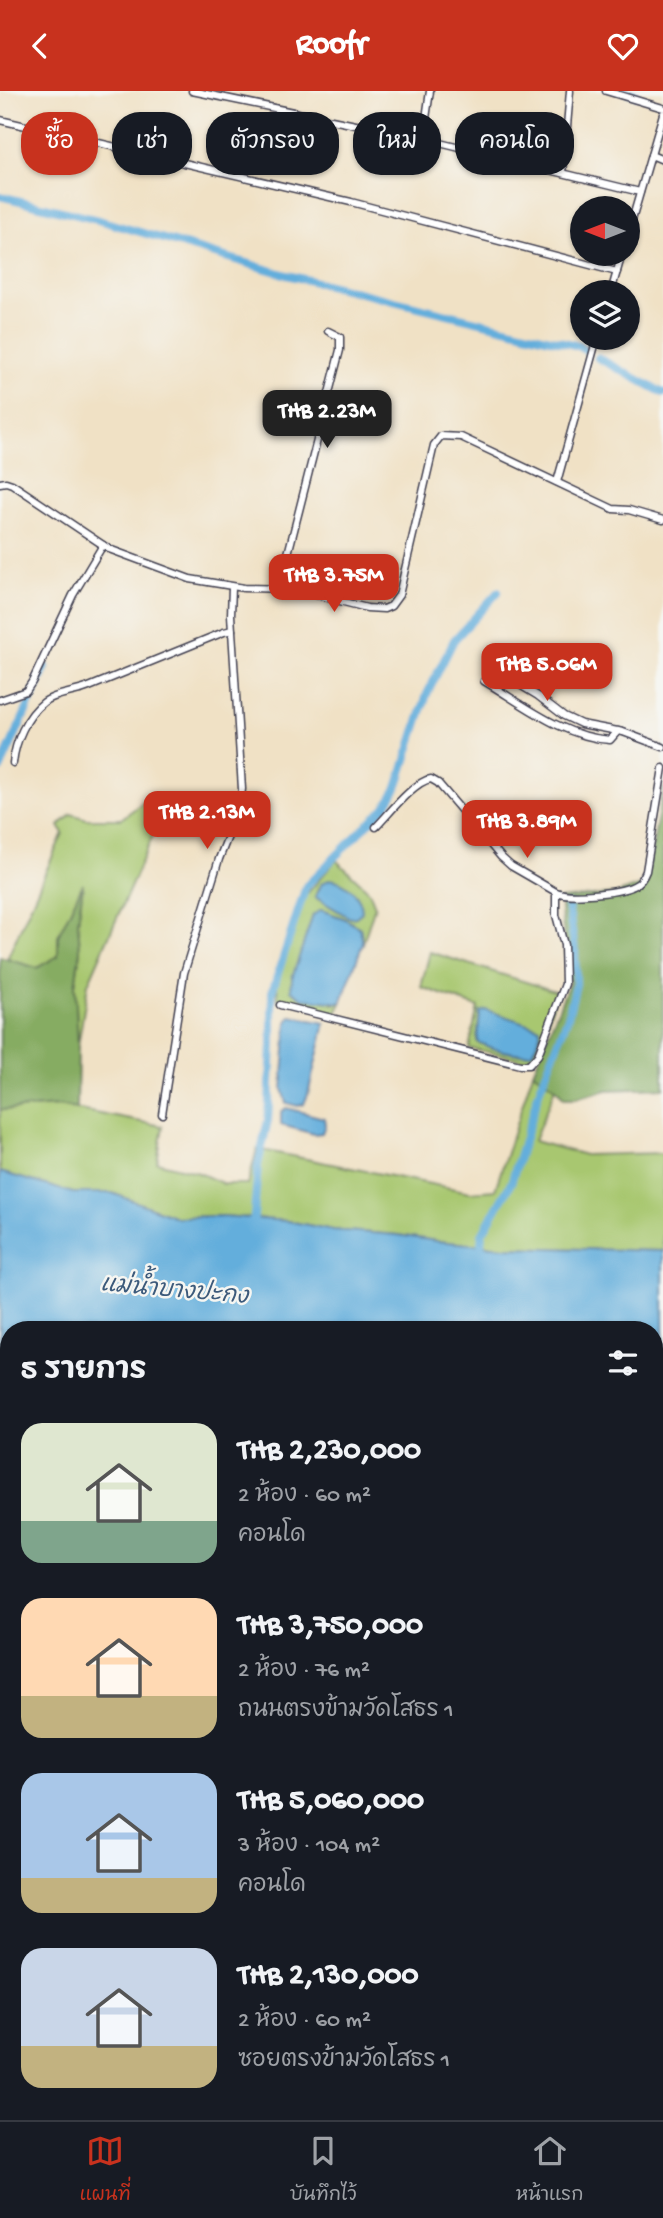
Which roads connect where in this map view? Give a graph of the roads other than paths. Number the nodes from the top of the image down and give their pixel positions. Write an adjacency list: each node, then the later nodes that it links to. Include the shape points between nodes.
1 (192, 91): 10 (street)
2 (430, 91): 6 (street)
3 (570, 91): 7 (street)
4 (606, 91): 5 (street)
5 (663, 108)
6 (427, 112)
7 (568, 112)
8 (663, 114): 11 (street)
9 (0, 120): 17 (street, via 351,202)
10 (353, 124)
11 (651, 155): 12 (street); 14 (street)
12 (663, 160)
13 (571, 175): 14 (street)
14 (640, 192): 15 (street)
15 (639, 196)
16 (619, 266): 17 (street)
17 (617, 272): 18 (street)
18 (615, 280)
19 (328, 331): 27 (street, via 340,337 340,350)
20 (594, 350): 22 (street)
21 (0, 476): 23 (street)
22 (557, 482): 24 (street, via 613,509); 27 (street, via 461,437 440,436 394,604 367,608)
23 (3, 483): 25 (street)
24 (663, 520)
25 (103, 545): 26 (street, via 190,579); 31 (street, via 73,595 32,682 26,691)
26 (232, 587): 27 (street); 28 (street)
27 (279, 589)
28 (232, 630): 34 (street, via 86,688 49,698 26,723); 39 (street, via 240,806 184,973)
29 (490, 667): 32 (street, via 564,716)
30 (484, 681): 32 (street, via 561,727 610,740)
31 (0, 700)
32 (618, 731): 33 (street)
33 (663, 747)
34 (13, 763)
35 (663, 768): 37 (street, via 641,881 628,888 584,895)
36 (376, 828): 37 (street, via 413,789 431,779 501,857)
37 (556, 892): 38 (street, via 565,984 538,1055 529,1065)
38 (280, 1005)
39 (162, 1114)

